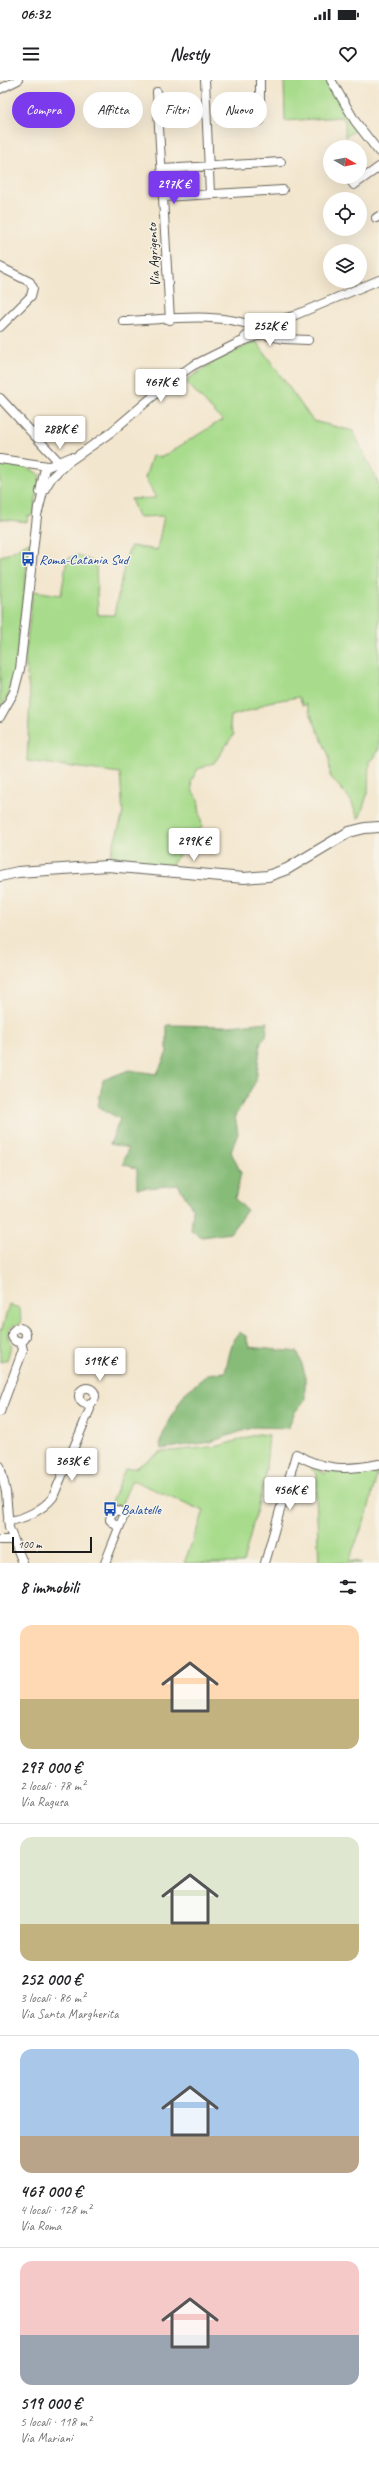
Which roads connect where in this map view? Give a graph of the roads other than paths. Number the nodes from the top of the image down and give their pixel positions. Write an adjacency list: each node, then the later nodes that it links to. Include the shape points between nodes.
1 (18, 80): 5 (street)
2 (205, 80): 10 (street)
3 (260, 80): 6 (street)
4 (332, 80): 8 (street, via 356,121)
5 (0, 89)
6 (260, 92)
7 (159, 128): 12 (street, Via Agrigento)
8 (378, 148)
9 (281, 162): 10 (street)
10 (208, 167): 12 (street); 15 (street)
11 (379, 167): 13 (street)
12 (162, 169): 16 (street, Via Agrigento)
13 (367, 176)
14 (283, 190): 15 (street)
15 (210, 194): 16 (street)
16 (163, 197): 19 (street, Via Agrigento)
17 (0, 267): 21 (street, via 30,282 33,288 31,296)
18 (379, 280): 22 (street)
19 (170, 320): 20 (street); 23 (street, via 232,320)
20 (123, 321)
21 (0, 327)
22 (272, 327): 23 (street); 24 (street)
23 (258, 331): 24 (street); 27 (street, via 181,373 110,433)
24 (284, 339): 25 (street)
25 (308, 340)
26 (0, 398): 29 (street)
27 (79, 454): 29 (street); 30 (street)
28 (0, 459): 30 (street)
29 (59, 462): 30 (street)
30 (48, 472): 31 (street, via 38,512 20,669 14,692)
31 (0, 717)
32 (379, 827): 33 (main road, via 350,832 287,869 268,876 244,878 108,866 18,872)
33 (0, 876)
34 (21, 1342): 36 (street, via 23,1350)
35 (90, 1403): 40 (street, via 90,1409 53,1498 48,1504 22,1518)
36 (0, 1412)
37 (379, 1464): 46 (street, via 331,1468 310,1463 296,1454)
38 (0, 1466): 39 (street)
39 (2, 1485): 40 (street)
40 (8, 1520): 43 (street)
41 (119, 1528): 41 (street, via 112,1524 110,1517 114,1511 125,1513); 45 (street)
42 (0, 1540): 43 (street)
43 (14, 1540): 44 (street)
44 (23, 1563)
45 (105, 1563)
46 (265, 1563)

